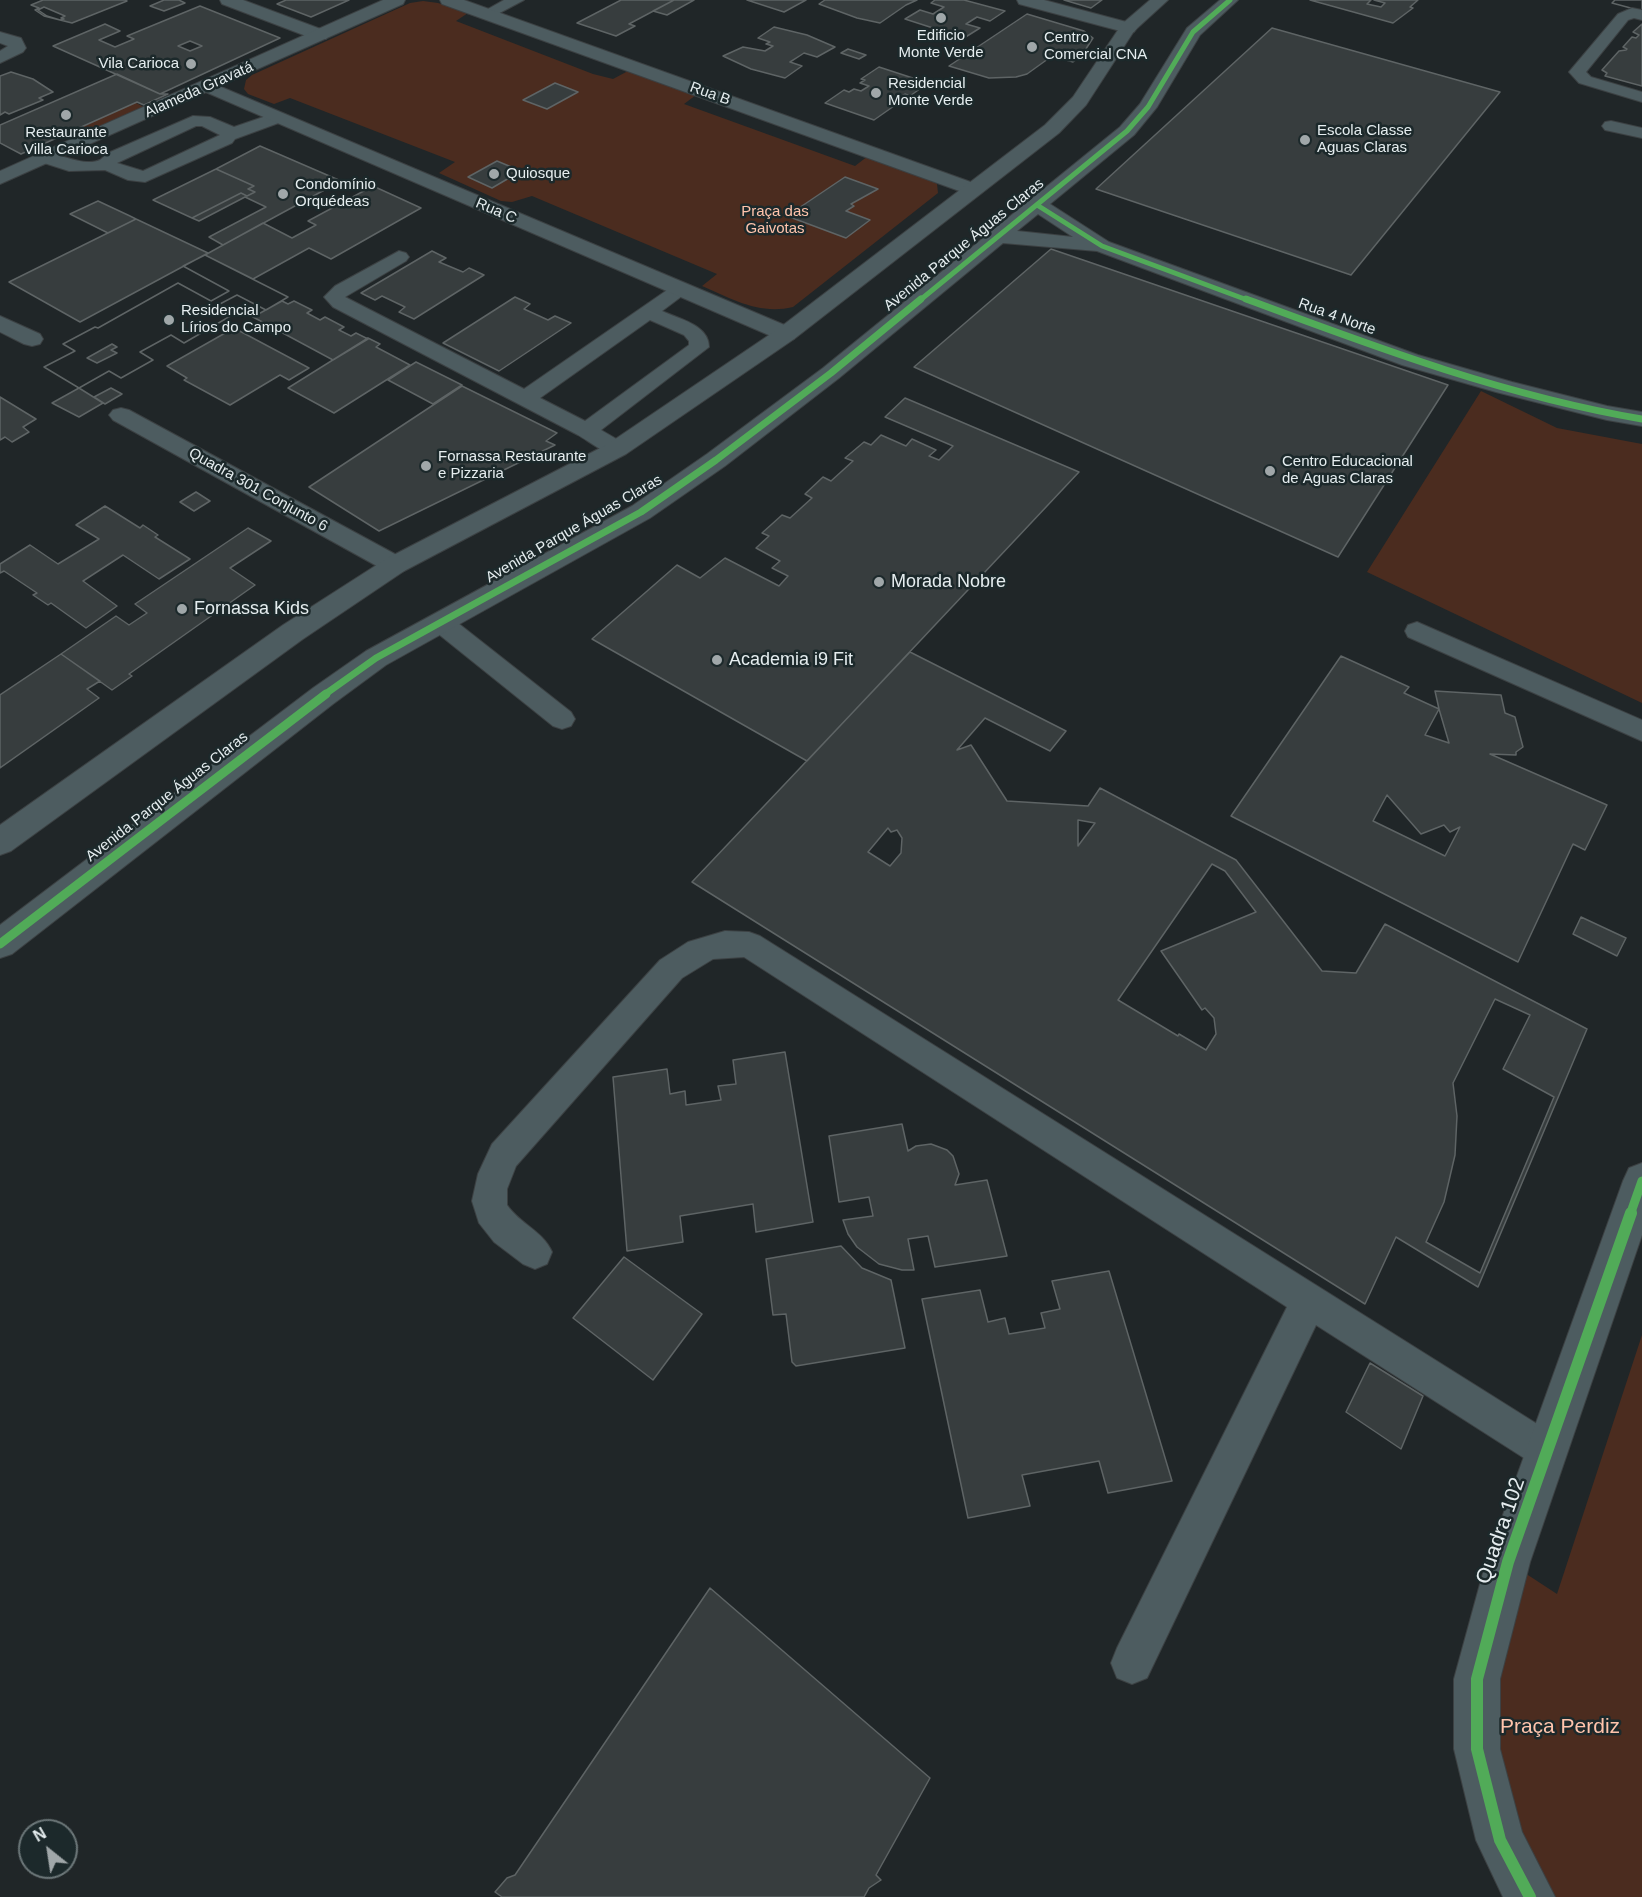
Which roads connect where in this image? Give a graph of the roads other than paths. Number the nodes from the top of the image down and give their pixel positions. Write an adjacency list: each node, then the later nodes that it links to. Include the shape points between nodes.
1 (228, 0): 11 (street)
2 (397, 0): 11 (street, Alameda Gravatá)
3 (448, 0): 8 (street, Rua B)
4 (516, 0): 8 (lane)
5 (1025, 0): 10 (street)
6 (1160, 0): 10 (street)
7 (1230, 0): 24 (street, Avenida Parque Águas Claras, via 1192,32 1138,119)
8 (487, 14): 23 (street, Rua B)
9 (1642, 15): 15 (lane, via 1632,13 1623,17 1577,72 1585,80)
10 (1128, 28): 23 (street, via 1080,101 1052,129)
11 (320, 35): 14 (street, Alameda Gravatá)
12 (0, 37): 13 (street, via 15,42 17,48)
13 (0, 58)
14 (207, 86): 16 (street, Rua C); 20 (street, Alameda Gravatá)
15 (1642, 97)
16 (278, 117): 19 (lane); 28 (street, Rua C)
17 (1611, 126): 18 (lane)
18 (1642, 133)
19 (229, 135): 21 (lane, via 145,177); 21 (lane, via 212,124 193,121 114,157)
20 (47, 158): 21 (lane, via 69,166); 22 (street, Alameda Gravatá)
21 (107, 165)
22 (3, 174)
23 (972, 189): 31 (street)
24 (1037, 205): 25 (street, Avenida Parque Águas Claras); 26 (street, Rua 4 Norte)
25 (999, 236): 26 (street, Rua 4 Norte); 39 (street, Avenida Parque Águas Claras, via 831,373 641,512)
26 (1102, 246): 35 (street, Rua 4 Norte, via 1410,360)
27 (399, 257): 33 (lane, via 334,297)
28 (680, 290): 29 (lane); 31 (street, Rua C)
29 (647, 312): 33 (lane); 36 (lane, via 691,331 699,340 699,347)
30 (0, 323): 32 (street)
31 (786, 334): 37 (street)
32 (32, 339)
33 (525, 399): 36 (lane)
34 (121, 415): 38 (street, Quadra 301 Conjunto 6)
35 (1642, 419)
36 (586, 430): 37 (lane)
37 (618, 449): 38 (street)
38 (395, 565): 43 (street, via 293,632)
39 (440, 622): 41 (lane); 44 (street, Avenida Parque Águas Claras, via 376,658 323,696)
40 (1417, 631): 42 (lane)
41 (562, 719)
42 (1642, 731)
43 (0, 842)
44 (0, 944)
45 (1642, 1181): 48 (street, Quadra 102)
46 (535, 1252): 47 (lane, via 494,1220 488,1200 490,1183 504,1155 671,969 701,950 725,942 749,945)
47 (1309, 1301): 48 (lane); 49 (lane)
48 (1548, 1452): 50 (street, Quadra 102, via 1508,1562 1477,1679 1477,1749 1500,1840)
49 (1132, 1663)
50 (1530, 1897)

